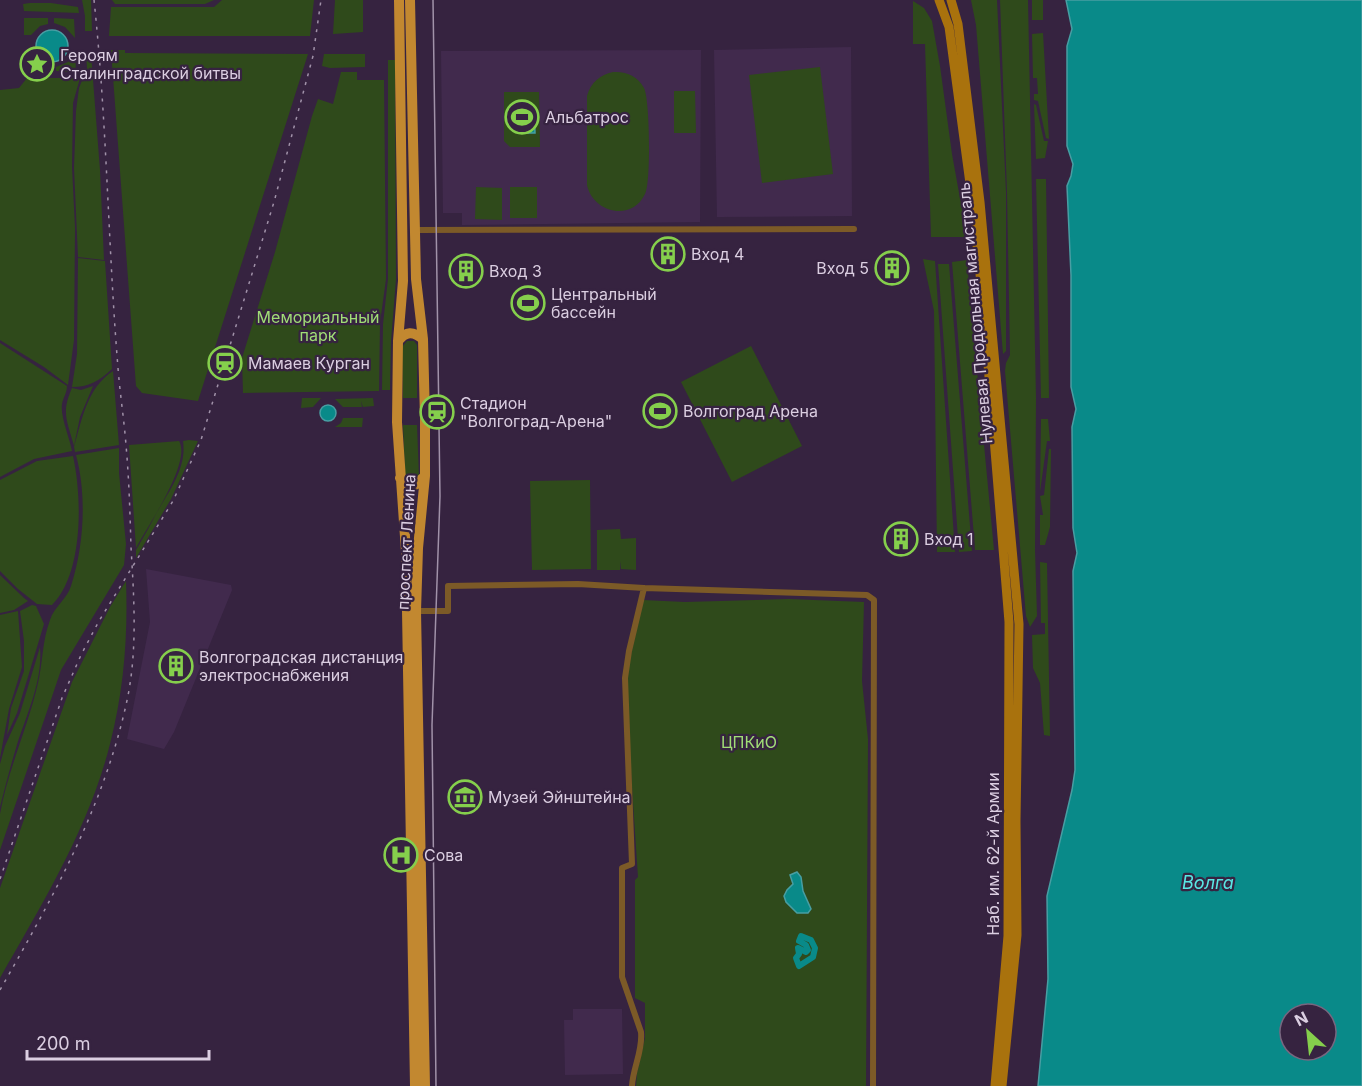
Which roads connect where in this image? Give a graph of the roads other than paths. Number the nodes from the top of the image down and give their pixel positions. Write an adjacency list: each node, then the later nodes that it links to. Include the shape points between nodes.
1 (399, 0): 8 (main road, проспект Ленина, via 403,281)
2 (410, 0): 6 (main road, проспект Ленина)
3 (939, 0): 13 (main road, Нулевая Продольная магистраль, via 949,27 972,206)
4 (951, 0): 13 (main road, Нулевая Продольная магистраль, via 958,24 980,202)
5 (854, 229): 6 (street)
6 (415, 230): 7 (main road, проспект Ленина)
7 (423, 339): 8 (main road, via 410,332); 9 (main road, проспект Ленина)
8 (398, 341): 10 (main road, проспект Ленина)
9 (425, 476): 10 (main road, via 412,486); 12 (main road, проспект Ленина)
10 (400, 478): 14 (main road, проспект Ленина, via 406,551)
11 (644, 588): 12 (street, via 578,584 448,586 448,611); 16 (street, via 625,688 632,864 622,868 621,971 642,1041); 17 (street, via 867,595 874,600)
12 (416, 611): 15 (main road, проспект Ленина)
13 (1014, 623): 18 (main road, Наб. им. 62-й Армии, via 1008,936); 19 (main road, Наб. им. 62-й Армии, via 1017,935)
14 (415, 1086)
15 (425, 1086)
16 (632, 1086)
17 (873, 1086)
18 (995, 1086)
19 (1002, 1086)

